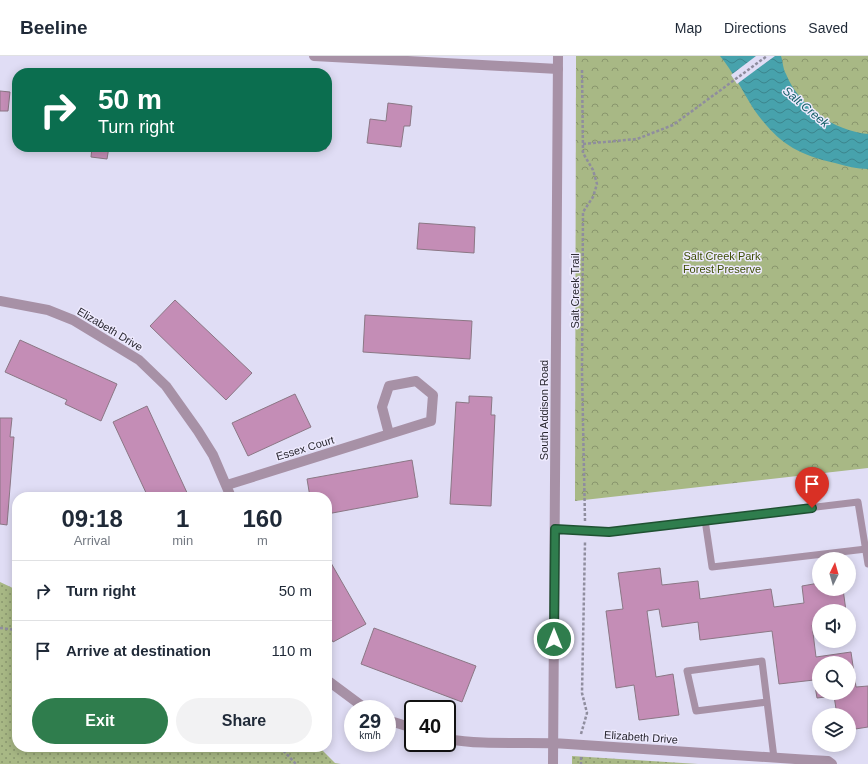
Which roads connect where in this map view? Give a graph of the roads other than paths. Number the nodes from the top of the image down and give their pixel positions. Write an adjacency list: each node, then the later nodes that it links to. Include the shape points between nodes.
1 (314, 56): 3 (street)
2 (558, 56): 3 (street, South Addison Road)
3 (558, 69): 9 (street, South Addison Road)
4 (0, 301): 6 (street, Elizabeth Drive, via 48,310 73,320 139,360 166,386 198,431)
5 (389, 434): 5 (street, Essex Court, via 431,421 434,395 416,381 389,386 382,407); 6 (street, Essex Court)
6 (227, 485): 7 (street, Elizabeth Drive)
7 (229, 492)
8 (705, 520): 9 (lane, via 609,532); 10 (lane, via 858,502); 10 (lane, via 712,567)
9 (555, 529): 16 (street, South Addison Road)
10 (866, 549): 11 (lane)
11 (868, 564)
12 (332, 684): 13 (street)
13 (354, 700)
14 (767, 702): 14 (lane, via 762,661 687,671 696,712); 17 (lane)
15 (456, 741): 16 (street, Elizabeth Drive)
16 (553, 743): 17 (street, Elizabeth Drive); 18 (street, South Addison Road)
17 (774, 758): 19 (street, Elizabeth Drive, via 828,761)
18 (553, 764)
19 (832, 764)

